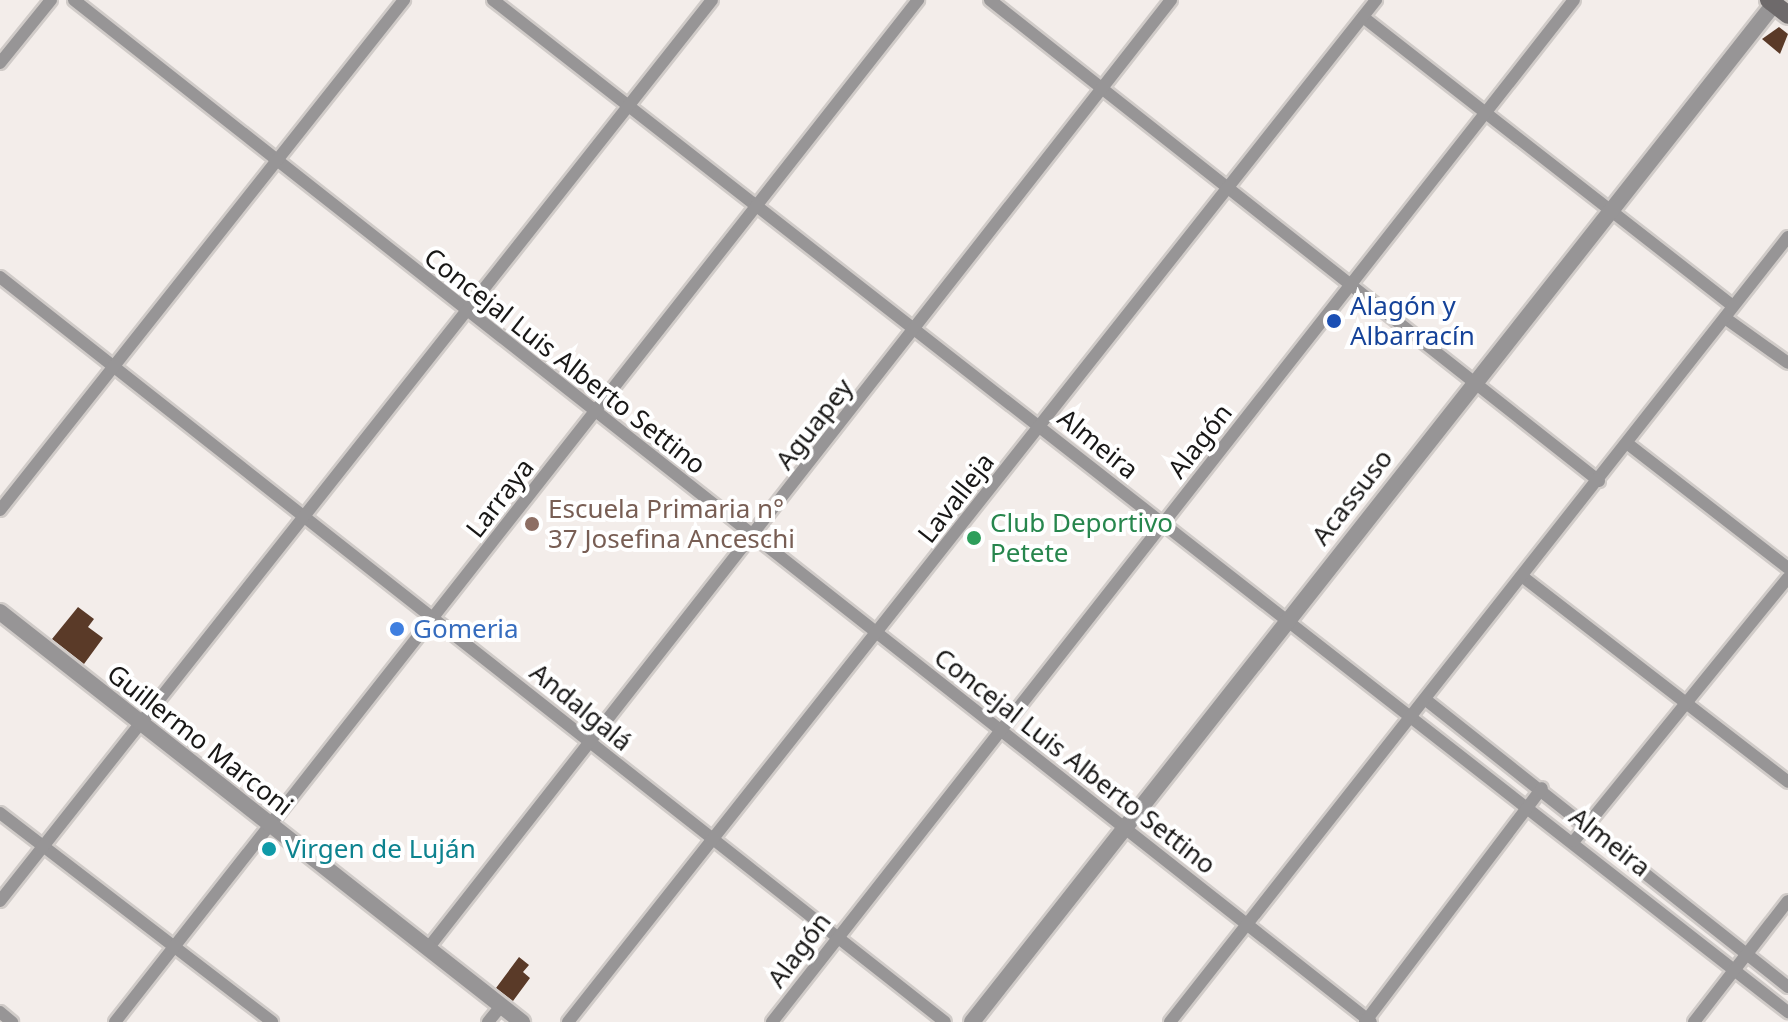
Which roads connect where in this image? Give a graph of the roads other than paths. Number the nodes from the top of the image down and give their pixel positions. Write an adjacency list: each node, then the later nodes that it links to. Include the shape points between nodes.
1 (51, 0): 13 (street)
2 (74, 0): 17 (street, Concejal Luis Alberto Settino)
3 (404, 0): 17 (street)
4 (493, 0): 15 (street, Almeira)
5 (712, 0): 15 (street)
6 (918, 0): 19 (street, Larraya)
7 (990, 0): 14 (street)
8 (1171, 0): 14 (street, Aguapey)
9 (1376, 0): 12 (street, Lavalleja)
10 (1574, 0): 16 (street, Alagón)
11 (1777, 6): 20 (street, Acassuso)
12 (1363, 17): 16 (street); 18 (street, Lavalleja)
13 (0, 63)
14 (1100, 89): 18 (street); 27 (street, Aguapey)
15 (627, 107): 19 (street, Almeira); 25 (street)
16 (1487, 111): 20 (street); 23 (street, Alagón)
17 (276, 160): 25 (street, Concejal Luis Alberto Settino); 29 (street)
18 (1226, 187): 23 (street); 32 (street, Lavalleja)
19 (755, 208): 27 (street, Almeira); 31 (street, Larraya)
20 (1612, 210): 24 (street); 30 (street, Acassuso)
21 (1788, 237): 24 (street)
22 (0, 277): 29 (street, Andalgalá)
23 (1351, 285): 30 (street); 37 (street, Alagón)
24 (1733, 306): 26 (street)
25 (466, 313): 31 (street, Concejal Luis Alberto Settino); 36 (street)
26 (1725, 318): 28 (street); 33 (street)
27 (916, 329): 32 (street, Almeira); 38 (street, Aguapey)
28 (1788, 363)
29 (116, 367): 35 (street); 36 (street, Andalgalá)
30 (1475, 381): 34 (street); 44 (street, Acassuso)
31 (596, 413): 38 (street, Concejal Luis Alberto Settino); 43 (street, Larraya)
32 (1040, 425): 37 (street, Almeira); 45 (street, Lavalleja)
33 (1628, 444): 34 (street); 39 (street)
34 (1599, 481): 40 (street)
35 (0, 510)
36 (304, 515): 43 (street, Andalgalá); 49 (street)
37 (1163, 524): 44 (street, Almeira); 50 (street, Alagón)
38 (753, 537): 45 (street, Concejal Luis Alberto Settino); 51 (street, Aguapey)
39 (1788, 568)
40 (1523, 577): 46 (street); 47 (street)
41 (1788, 578): 47 (street)
42 (0, 612): 49 (street, Guillermo Marconi)
43 (435, 617): 51 (street, Andalgalá); 56 (street, Larraya)
44 (1285, 620): 48 (street, Almeira); 58 (street, Acassuso)
45 (879, 634): 50 (street, Concejal Luis Alberto Settino); 59 (street, Lavalleja)
46 (1426, 700): 48 (street); 53 (street, Almeira)
47 (1689, 703): 52 (street); 57 (street)
48 (1412, 718): 54 (street, Almeira); 64 (street)
49 (138, 723): 56 (street, Guillermo Marconi); 61 (street)
50 (1000, 731): 58 (street, Concejal Luis Alberto Settino); 65 (street, Alagón)
51 (589, 743): 59 (street, Andalgalá); 66 (street, Aguapey)
52 (1788, 782)
53 (1542, 788): 54 (street); 57 (street, Almeira)
54 (1529, 806): 60 (street, Almeira); 74 (street)
55 (0, 813): 61 (street)
56 (270, 825): 66 (street, Guillermo Marconi); 67 (street, Larraya)
57 (1590, 825): 60 (street); 68 (street, Almeira)
58 (1123, 829): 64 (street, Concejal Luis Alberto Settino); 83 (street, Acassuso)
59 (715, 840): 65 (street, Andalgalá); 80 (street, Lavalleja)
60 (1574, 841): 69 (street, Almeira)
61 (42, 847): 62 (street); 67 (street)
62 (0, 901)
63 (1788, 901): 68 (street)
64 (1249, 924): 74 (street, Concejal Luis Alberto Settino); 84 (street)
65 (837, 936): 81 (street, Alagón); 82 (street, Andalgalá)
66 (429, 947): 71 (street, Guillermo Marconi)
67 (174, 949): 76 (street, Larraya); 77 (street)
68 (1747, 954): 69 (street); 70 (street, Almeira)
69 (1735, 970): 73 (street, Almeira); 85 (street)
70 (1788, 987)
71 (501, 1006): 78 (street); 79 (street, Guillermo Marconi)
72 (0, 1012): 75 (street)
73 (1788, 1012)
74 (1368, 1021)
75 (12, 1022)
76 (115, 1022)
77 (272, 1022)
78 (488, 1022)
79 (522, 1022)
80 (568, 1022)
81 (772, 1022)
82 (945, 1022)
83 (972, 1022)
84 (1170, 1022)
85 (1694, 1022)

